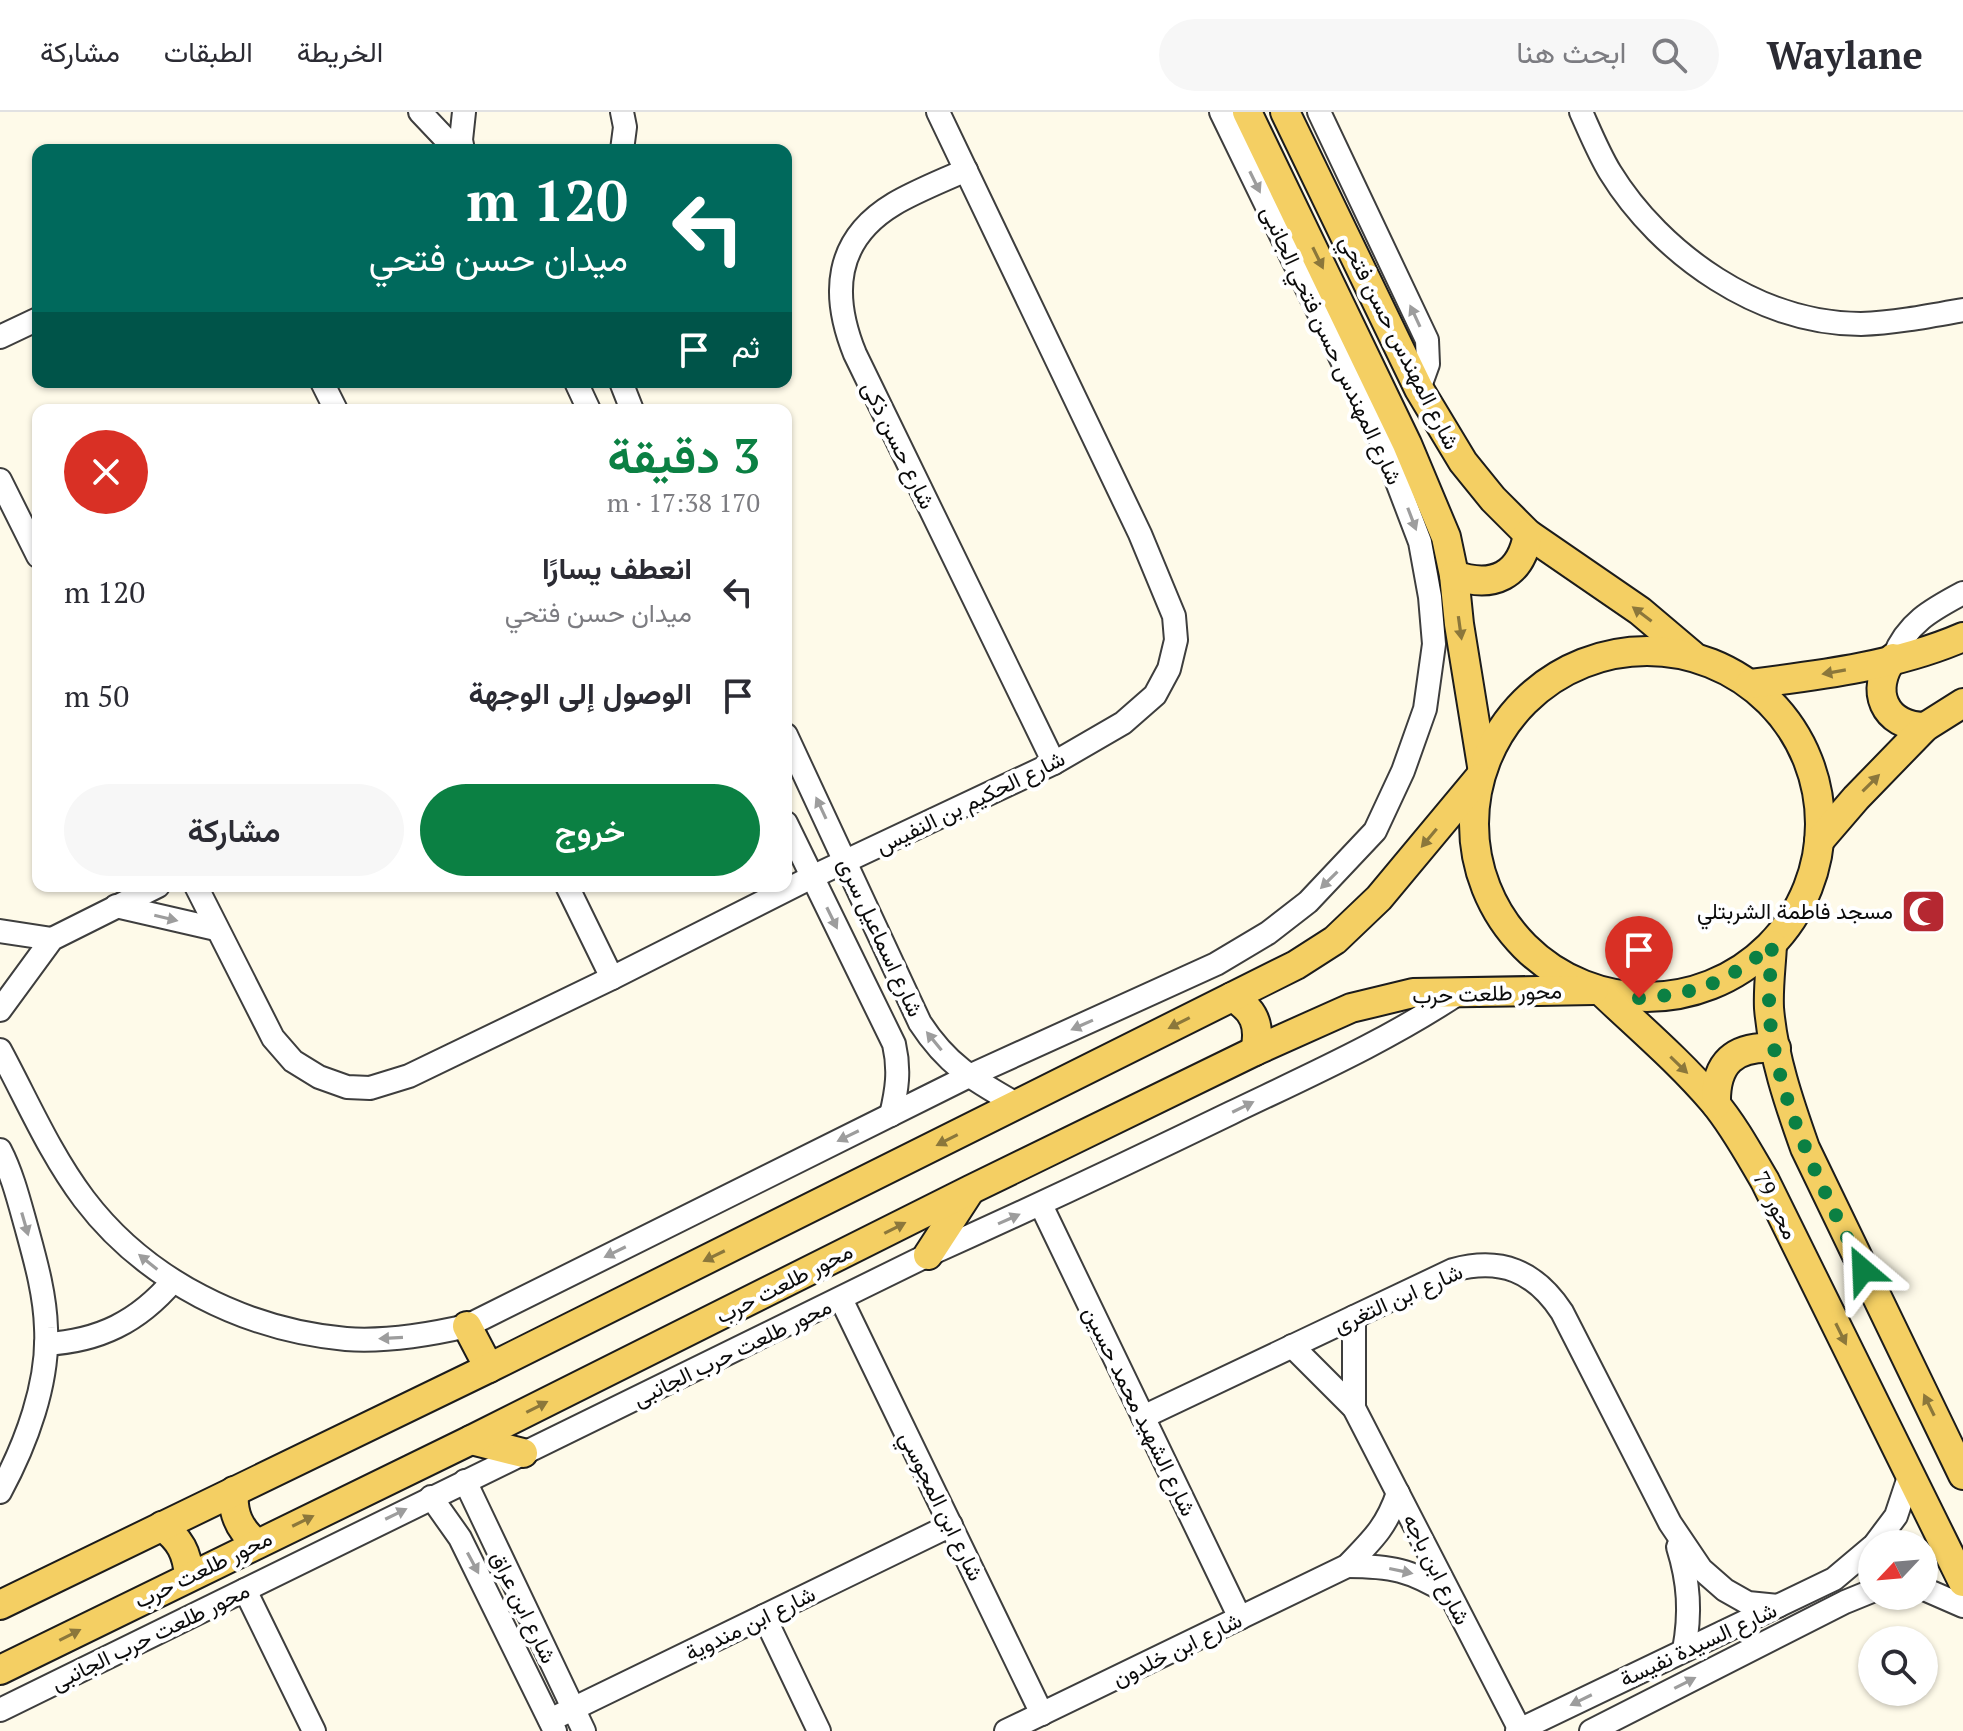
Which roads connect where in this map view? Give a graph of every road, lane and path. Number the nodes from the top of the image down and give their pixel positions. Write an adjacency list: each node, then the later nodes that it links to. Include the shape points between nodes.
1 (420, 112): 10 (street)
2 (464, 112): 11 (street)
3 (938, 112): 13 (street, شارع الحكيم بن النفيس)
4 (1221, 112): 17 (street, شارع المهندس حسن فتحي الجانبى, one-way to 17)
5 (1247, 112): 17 (main road, شارع المهندس حسن فتحي, one-way to 17)
6 (1285, 112): 18 (main road, شارع المهندس حسن فتحي)
7 (1319, 112): 18 (street, one-way to 7, via 1428,364 1427,340)
8 (1581, 112): 14 (street, via 1609,171 1637,210 1687,258 1756,299 1814,318 1860,324)
9 (629, 117): 12 (street)
10 (450, 144)
11 (462, 144)
12 (623, 144)
13 (966, 170): 31 (street, شارع الحكيم بن النفيس, via 1174,616 1176,640 1155,695 1123,723); 31 (street, شارع حسن ذكى, via 892,205 866,226 841,274 839,300 855,354)
14 (1963, 310)
15 (32, 322): 16 (street)
16 (0, 337)
17 (1355, 363): 22 (main road, شارع المهندس حسن فتحي, via 1430,495); 56 (street, شارع المهندس حسن فتحي الجانبى, one-way to 56, via 1420,542 1434,644 1427,696 1403,771 1375,831 1308,902 1268,933 1216,964)
18 (1419, 389): 20 (main road, شارع المهندس حسن فتحي, via 1463,462)
19 (0, 480): 21 (street)
20 (1528, 534): 22 (main road, via 1514,569 1495,580 1474,582); 26 (main road, شارع المهندس حسن فتحي, one-way to 20, via 1640,611)
21 (32, 544)
22 (1454, 575): 32 (main road, شارع المهندس حسن فتحي, one-way to 32)
23 (1963, 593): 25 (street, via 1916,621)
24 (1963, 637): 25 (main road)
25 (1893, 658): 27 (main road, one-way to 27); 29 (main road, via 1882,680 1884,704 1901,722)
26 (1702, 663): 27 (main road); 32 (main road, via 1659,650 1613,653 1570,667 1533,692 1503,725)
27 (1750, 684): 34 (main road, via 1776,708 1807,759 1819,805)
28 (1963, 703): 29 (main road)
29 (1925, 727): 34 (main road, one-way to 29)
30 (792, 747): 35 (street, شارع اسماعيل سرى, one-way to 30)
31 (1054, 763): 35 (street, شارع الحكيم بن النفيس)
32 (1481, 772): 50 (main road, via 1473,822 1478,866 1494,907 1520,943 1554,971); 51 (main road, one-way to 51, via 1379,898 1335,940)
33 (792, 835): 36 (street, شارع اسماعيل سرى)
34 (1819, 841): 47 (main road, via 1800,906)
35 (847, 862): 36 (street, شارع الحكيم بن النفيس); 56 (street, شارع اسماعيل سرى, one-way to 35, via 920,1023)
36 (812, 877): 37 (street, شارع الحكيم بن النفيس); 59 (street, شارع اسماعيل سرى, one-way to 59, via 894,1044 899,1065)
37 (792, 887)
38 (122, 892): 43 (street)
39 (146, 892): 43 (street)
40 (199, 892): 44 (street, شارع الحكيم بن النفيس)
41 (570, 892): 48 (street)
42 (782, 892): 48 (street, شارع الحكيم بن النفيس)
43 (116, 907): 44 (street, one-way to 44); 46 (street)
44 (216, 929): 48 (street, شارع الحكيم بن النفيس, via 273,1038 293,1061 347,1087 393,1083)
45 (0, 931): 46 (street)
46 (52, 939): 52 (street)
47 (1772, 945): 50 (main road, via 1744,969 1675,996 1639,998); 53 (main road, via 1769,1007)
48 (612, 978)
49 (1462, 991): 50 (main road, محور طلعت حرب); 55 (main road, محور طلعت حرب, via 1413,993 1351,1008); 62 (street, محور طلعت حرب الجانبى, one-way to 49, via 1360,1051)
50 (1598, 991): 57 (main road, محور 79, one-way to 57)
51 (1232, 997): 55 (main road, via 1252,1013 1257,1025); 58 (main road, one-way to 58)
52 (0, 1010)
53 (1776, 1048): 57 (main road, via 1756,1046 1723,1066 1715,1084); 76 (main road, one-way to 53, via 1810,1160)
54 (0, 1050): 64 (street, one-way to 54, via 109,1229 84,1199)
55 (1255, 1051): 61 (main road, محور طلعت حرب)
56 (967, 1077): 58 (street, شارع اسماعيل سرى); 59 (street)
57 (1716, 1104): 75 (main road, محور 79, one-way to 75, via 1765,1181)
58 (1018, 1105): 70 (main road, one-way to 70)
59 (891, 1115): 67 (street, one-way to 67)
60 (0, 1150): 68 (street, one-way to 68, via 38,1271)
61 (970, 1190): 63 (main road); 73 (main road, محور طلعت حرب, one-way to 61)
62 (1041, 1205): 63 (street, محور طلعت حرب الجانبى, one-way to 62); 72 (street, شارع الشهيد محمد حسين)
63 (928, 1255): 65 (street, محور طلعت حرب الجانبى)
64 (173, 1281): 67 (street, one-way to 64, via 428,1335 348,1339 227,1310); 68 (street, via 138,1316 117,1328)
65 (841, 1299): 74 (street, محور طلعت حرب الجانبى); 83 (street, شارع ابن المجوسي)
66 (1354, 1317): 69 (street, شارع ابن التغرى); 71 (street, شارع ابن باجه); 82 (street, شارع ابن التغرى, via 1471,1265 1507,1267 1532,1278 1562,1312)
67 (467, 1326): 70 (main road)
68 (46, 1344): 79 (street, via 39,1393)
69 (1292, 1346): 71 (street, شارع ابن باجه); 72 (street, شارع ابن التغرى)
70 (489, 1368): 78 (main road)
71 (1354, 1408): 80 (street, شارع ابن باجه)
72 (1143, 1417): 101 (street, شارع الشهيد محمد حسين)
73 (471, 1440): 74 (main road); 86 (main road, محور طلعت حرب, one-way to 73)
74 (523, 1453): 77 (street, محور طلعت حرب الجانبى)
75 (1910, 1474): 85 (street, شارع السيدة نفيسة, via 1896,1516); 91 (main road, محور 79)
76 (1963, 1475)
77 (465, 1481): 81 (street, محور طلعت حرب الجانبى); 104 (street, شارع ابن عراق)
78 (234, 1491): 84 (main road); 86 (main road, via 235,1515)
79 (0, 1492)
80 (1398, 1493): 88 (street, شارع ابن خلدون, via 1380,1532); 93 (street, شارع ابن باجه)
81 (431, 1497): 92 (street, محور طلعت حرب الجانبى, one-way to 81); 107 (street, شارع ابن عراق, one-way to 107, via 460,1538)
82 (1670, 1523): 98 (street, شارع ابن التغرى, via 1701,1569 1725,1590 1748,1603); 102 (street, شارع ابن التغرى, via 1687,1576)
83 (951, 1525): 100 (street, شارع ابن مندوية); 106 (street, شارع ابن المجوسي)
84 (162, 1526): 89 (main road, via 180,1543); 97 (main road)
85 (1885, 1530)
86 (256, 1543): 89 (main road, محور طلعت حرب)
87 (1858, 1558): 90 (street, شارع السيدة نفيسة)
88 (1347, 1566): 93 (street, شارع ابن خلدون, one-way to 93, via 1397,1569); 101 (street, شارع ابن خلدون)
89 (189, 1576): 103 (main road, محور طلعت حرب, one-way to 89)
90 (1834, 1579): 96 (street); 98 (street, شارع السيدة نفيسة)
91 (1963, 1582)
92 (245, 1590): 105 (street, محور طلعت حرب الجانبى); 109 (street)
93 (1449, 1594): 108 (street, شارع ابن باجه)
94 (1938, 1595): 99 (street)
95 (1858, 1597): 96 (street, شارع السيدة نفيسة)
96 (1845, 1602): 113 (street, شارع السيدة نفيسة, one-way to 96)
97 (0, 1605)
98 (1778, 1606): 102 (street, شارع السيدة نفيسة)
99 (1963, 1606)
100 (764, 1616): 104 (street, شارع ابن مندوية); 111 (street)
101 (1240, 1618): 106 (street, شارع ابن خلدون)
102 (1684, 1650): 108 (street, شارع السيدة نفيسة, one-way to 108)
103 (0, 1670)
104 (573, 1709): 107 (street, شارع ابن مندوية); 110 (street, شارع ابن عراق)
105 (0, 1710)
106 (1042, 1714): 112 (street, شارع ابن خلدون)
107 (552, 1726)
108 (1519, 1730)
109 (314, 1731)
110 (584, 1731)
111 (819, 1731)
112 (1006, 1731)
113 (1591, 1731)

